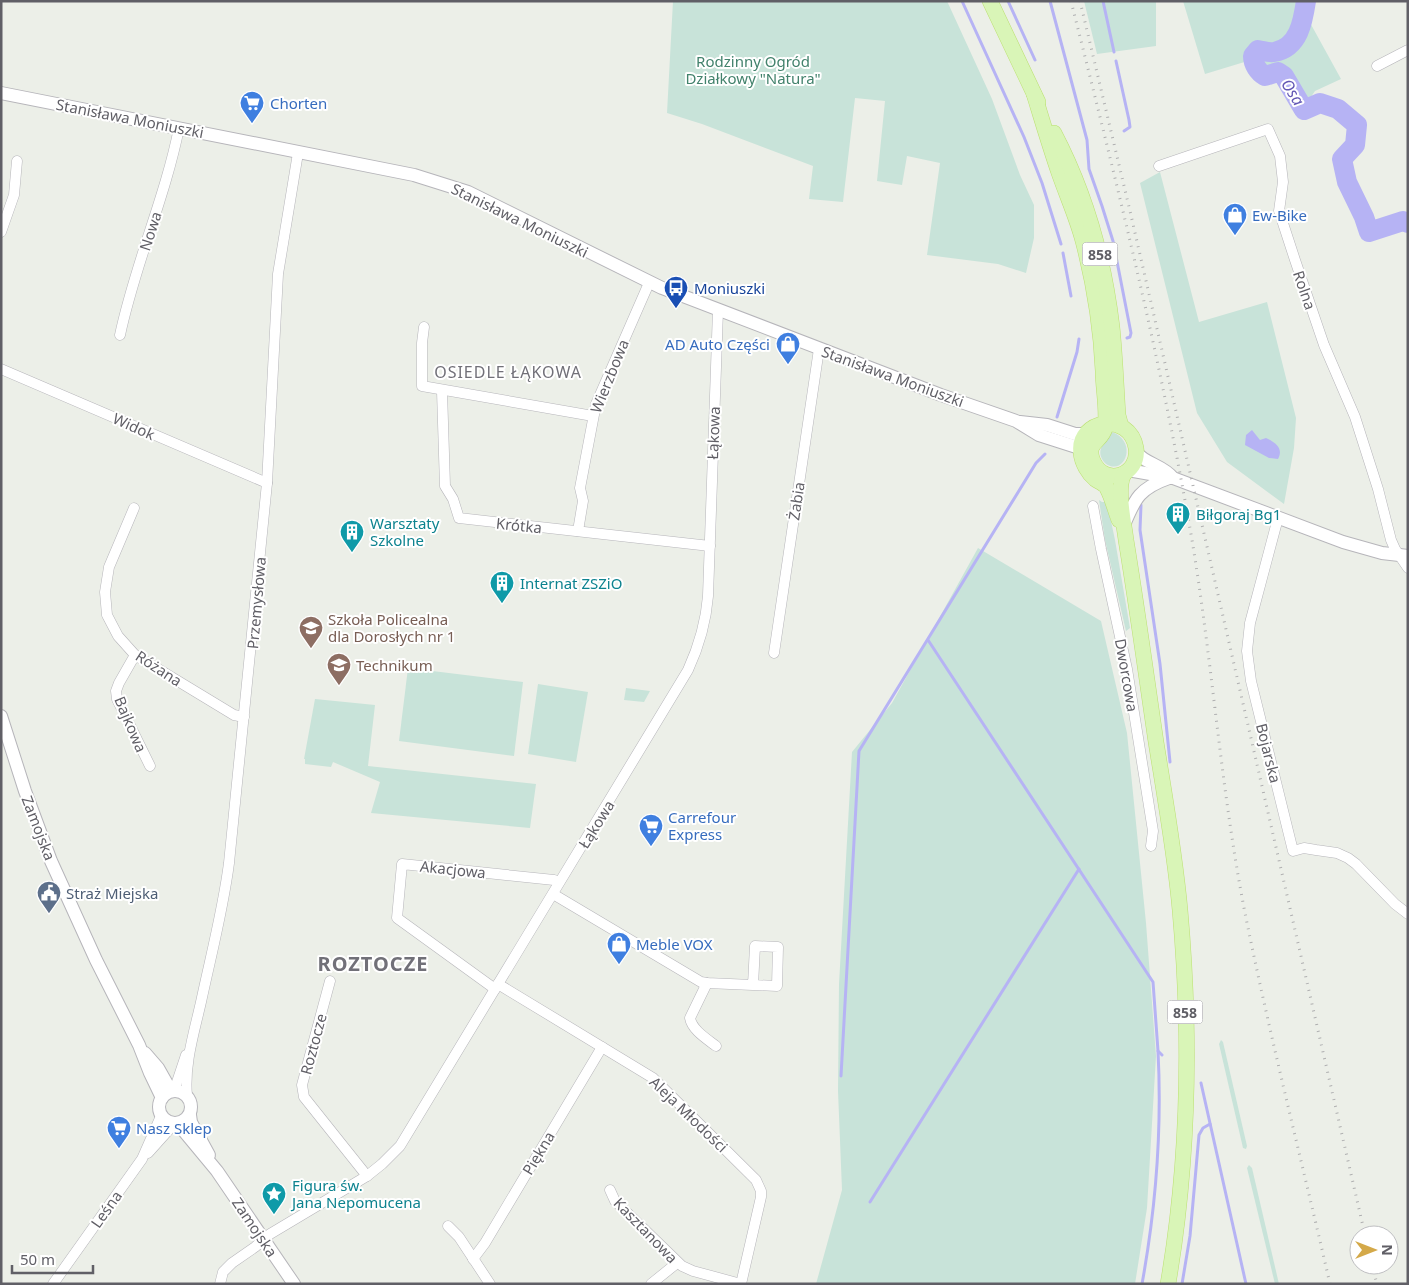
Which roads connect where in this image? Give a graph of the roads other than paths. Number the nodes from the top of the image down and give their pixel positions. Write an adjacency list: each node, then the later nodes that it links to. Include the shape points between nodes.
1 (990, 1): 5 (main road, 858)
2 (1408, 50): 3 (street)
3 (1377, 66)
4 (1, 93): 6 (street, Stanisława Moniuszki)
5 (1034, 94): 20 (main road, 858, via 1076,218 1090,272 1102,358); 21 (main road, 858, via 1070,166 1095,235 1112,324)
6 (179, 128): 7 (street, Stanisława Moniuszki); 14 (street, Nowa)
7 (298, 153): 11 (street, Stanisława Moniuszki, via 447,184); 27 (street, Przemysłowa, via 278,274)
8 (16, 161): 10 (street, via 14,196)
9 (1159, 166): 34 (street, Rolna, via 1268,129 1280,156 1283,182 1279,211 1324,345 1354,417 1391,540 1395,549)
10 (1, 232)
11 (649, 283): 12 (street, Stanisława Moniuszki); 18 (street, Wierzbowa)
12 (718, 310): 15 (street, Stanisława Moniuszki); 33 (street, Łąkowa)
13 (424, 327): 17 (street, via 422,386)
14 (120, 334)
15 (819, 349): 19 (street, Stanisława Moniuszki); 38 (street, Żabia)
16 (1, 368): 27 (street, Widok)
17 (442, 391): 18 (street); 31 (street, Krótka, via 445,486 459,518)
18 (593, 416): 31 (street, Wierzbowa, via 580,488 583,501)
19 (1016, 421): 22 (street, Stanisława Moniuszki); 23 (street, Stanisława Moniuszki, via 1039,435)
20 (1104, 424): 21 (main road); 22 (main road); 23 (main road, via 1104,430)
21 (1121, 426): 24 (main road, 858, via 1132,438)
22 (1086, 434): 23 (main road, via 1082,440)
23 (1086, 452): 25 (main road, via 1105,474 1117,476); 32 (main road, 858, via 1083,462 1095,479 1106,487)
24 (1136, 452): 25 (main road, 858, via 1134,462); 26 (street, via 1165,470)
25 (1126, 472): 26 (street); 32 (main road, 858, via 1121,482)
26 (1171, 478): 30 (street); 32 (street, via 1148,487 1139,495)
27 (267, 483): 41 (street, Przemysłowa)
28 (1093, 506): 37 (street, Dworcowa)
29 (134, 508): 39 (street, Różana, via 109,568 105,592 107,614 118,636)
30 (1278, 518): 34 (street, via 1360,547); 46 (street, Bojarska, via 1250,623 1247,651 1251,681 1293,851 1304,848 1348,858)
31 (578, 531): 33 (street, Krótka)
32 (1125, 532): 36 (main road, 858)
33 (710, 546): 44 (street, Łąkowa, via 707,610 688,670)
34 (1404, 556): 35 (street)
35 (1408, 568)
36 (1141, 634): 37 (street); 73 (main road, 858, via 1177,888 1185,1001 1183,1143)
37 (1121, 637): 43 (street, Dworcowa, via 1153,831)
38 (774, 653)
39 (135, 655): 41 (street, Różana, via 234,715); 42 (street, Bajkowa, via 119,683 117,699)
40 (1, 716): 54 (street, Zamojska, via 51,861 139,1045 158,1068)
41 (244, 717): 53 (street, Przemysłowa, via 224,902)
42 (150, 766)
43 (1151, 846)
44 (560, 882): 45 (street, Łąkowa); 50 (street, Akacjowa, via 402,864 397,918)
45 (553, 894): 48 (street, via 695,979); 50 (street, Łąkowa)
46 (1408, 914)
47 (330, 981): 61 (street, Roztocze, via 302,1084 304,1097)
48 (707, 983): 49 (street); 51 (street, via 690,1018 691,1024)
49 (754, 985)
50 (497, 986): 52 (street, Aleja Młodości); 61 (street, Łąkowa, via 406,1137 392,1155)
51 (716, 1046)
52 (602, 1047): 65 (street, Piękna); 72 (street, Aleja Młodości, via 657,1082 760,1185 760,1207)
53 (189, 1050): 54 (street, Przemysłowa); 55 (street, Przemysłowa)
54 (169, 1093): 55 (street, via 180,1092); 57 (street, via 159,1105)
55 (187, 1096): 56 (street, via 191,1104)
56 (190, 1115): 58 (street, via 184,1122); 60 (street, Zamojska)
57 (161, 1116): 58 (street); 59 (street, Leśna)
58 (176, 1124): 59 (street, Leśna); 60 (street, Zamojska)
59 (142, 1159): 67 (street, Leśna)
60 (216, 1171): 64 (street, Zamojska)
61 (368, 1176): 64 (street, Łąkowa)
62 (610, 1190): 66 (street, Kasztanowa, via 615,1201)
63 (448, 1226): 65 (street)
64 (264, 1239): 68 (street, Łąkowa, via 223,1272); 69 (street, Zamojska)
65 (473, 1259): 70 (street)
66 (677, 1263): 71 (street); 72 (street, Kasztanowa, via 693,1271)
67 (53, 1284)
68 (220, 1284)
69 (294, 1284)
70 (490, 1284)
71 (651, 1284)
72 (741, 1284)
73 (1168, 1284)

